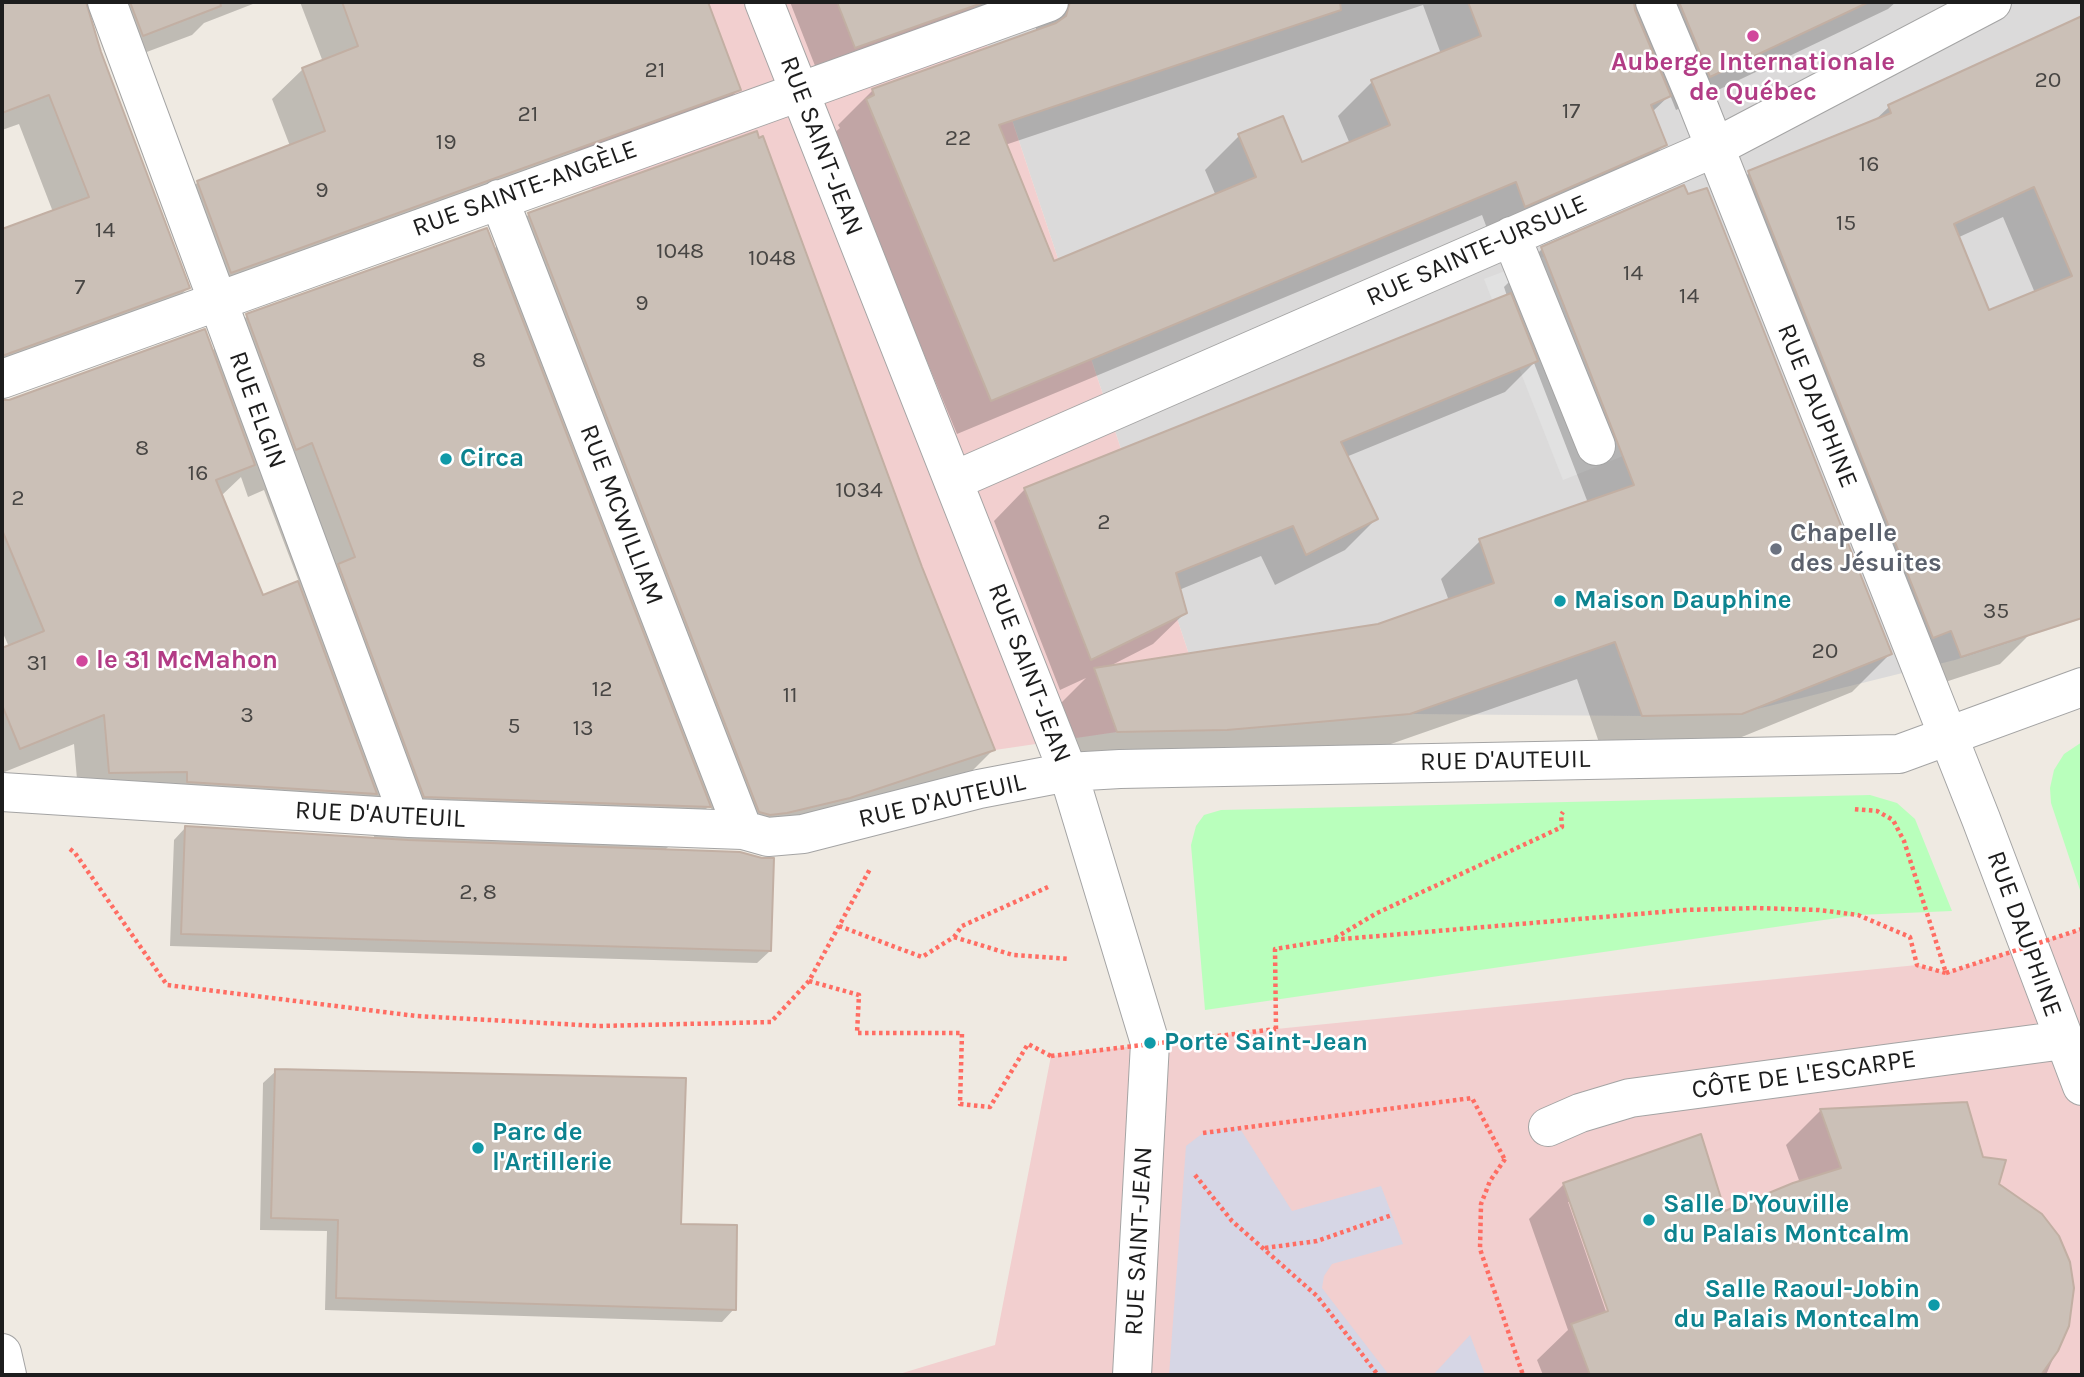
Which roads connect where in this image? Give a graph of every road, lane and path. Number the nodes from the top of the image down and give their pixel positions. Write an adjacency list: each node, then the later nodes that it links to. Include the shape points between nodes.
1 (107, 2): 10 (street, RUE ELGIN)
2 (764, 2): 6 (street, RUE SAINT-JEAN)
3 (1049, 2): 6 (street, RUE SAINTE-ANGÈLE)
4 (1655, 2): 7 (street, RUE DAUPHINE)
5 (1992, 2): 7 (street, RUE SAINTE-URSULE)
6 (799, 90): 8 (street, RUE SAINTE-ANGÈLE); 13 (street, RUE SAINT-JEAN)
7 (1714, 148): 9 (street, RUE SAINTE-URSULE); 15 (street, RUE DAUPHINE)
8 (499, 199): 10 (street, RUE SAINTE-ANGÈLE); 21 (street, RUE MCWILLIAM)
9 (1511, 236): 12 (street); 13 (street, RUE SAINTE-URSULE)
10 (216, 300): 11 (street, RUE SAINTE-ANGÈLE); 20 (street, RUE ELGIN)
11 (2, 379)
12 (1596, 446)
13 (953, 481): 16 (street, RUE SAINT-JEAN)
14 (2082, 687): 15 (street, RUE D'AUTEUIL)
15 (1948, 737): 16 (street, RUE D'AUTEUIL, via 1899,754); 32 (street, RUE DAUPHINE)
16 (1068, 772): 21 (street, RUE D'AUTEUIL, via 979,789 803,834 768,837); 42 (street, RUE SAINT-JEAN, via 1150,1043)
17 (2, 792): 20 (street, RUE D'AUTEUIL)
18 (1567, 806): 28 (path, via 1561,815 1562,827)
19 (1849, 808): 30 (path, via 1877,811 1894,820)
20 (409, 818): 21 (street, RUE D'AUTEUIL)
21 (743, 830)
22 (65, 845): 31 (path, via 167,985 416,1016 598,1026 771,1022)
23 (872, 866): 25 (path)
24 (1048, 887): 27 (path, via 961,926)
25 (839, 926): 27 (path, via 922,957); 31 (path)
26 (2082, 929): 30 (path, bridge)
27 (954, 937): 29 (path, via 1013,955)
28 (1331, 940): 30 (path, via 1685,910 1819,909 1858,915 1910,937 1917,965); 31 (path, bridge, via 1275,949 1276,1029 1051,1056 1028,1044 990,1107 960,1104 962,1033 857,1033 859,995)
29 (1069, 959)
30 (1946, 973)
31 (809, 981)
32 (2064, 1040): 33 (street, RUE DAUPHINE); 34 (street, CÔTE DE L'ESCARPE, via 1630,1098)
33 (2082, 1086)
34 (1548, 1127): 36 (path)
35 (1203, 1133): 36 (path, via 1472,1098)
36 (1505, 1160): 44 (path, via 1480,1204 1480,1249)
37 (1193, 1173): 39 (path, via 1232,1220)
38 (1392, 1215): 39 (path, via 1317,1241)
39 (1264, 1248): 43 (path, via 1317,1296)
40 (2, 1353): 41 (street)
41 (7, 1375)
42 (1132, 1375)
43 (1378, 1375)
44 (1523, 1375)

